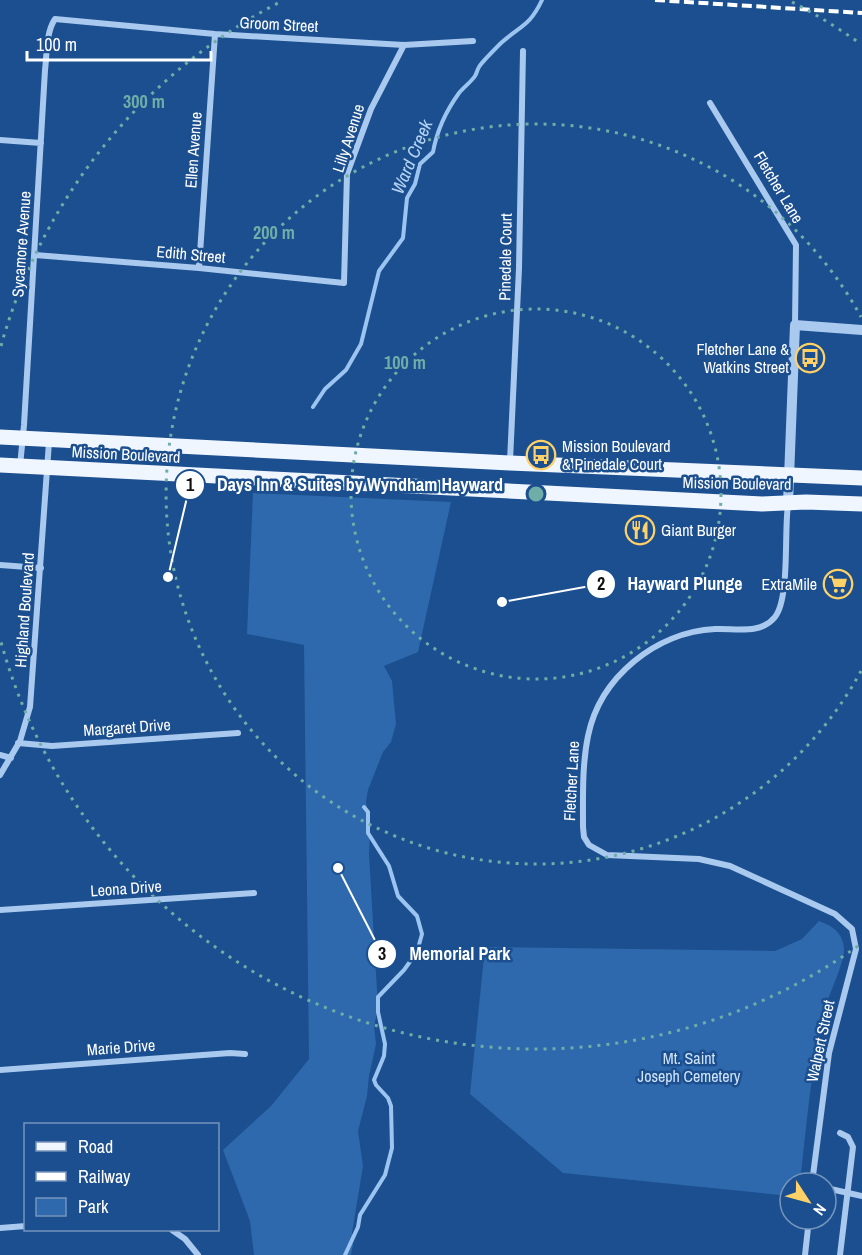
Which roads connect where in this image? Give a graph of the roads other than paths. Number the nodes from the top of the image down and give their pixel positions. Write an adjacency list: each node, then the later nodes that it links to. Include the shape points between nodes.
1 (52, 24): 2 (street, Groom Street, via 55,19 65,18); 8 (street, Sycamore Avenue)
2 (215, 34): 4 (street, Groom Street); 10 (street, Ellen Avenue)
3 (473, 41): 4 (street, Groom Street)
4 (404, 45): 11 (street, Lilly Avenue, via 370,109 347,174)
5 (523, 51): 17 (street, Pinedale Court)
6 (710, 103): 12 (street, Fletcher Lane, via 796,245)
7 (0, 140): 8 (street)
8 (41, 143): 9 (street, Sycamore Avenue)
9 (35, 255): 10 (street, Edith Street); 15 (street, Sycamore Avenue)
10 (199, 268): 11 (street, Edith Street)
11 (344, 283)
12 (795, 325): 13 (street); 21 (street, Fletcher Lane)
13 (862, 330)
14 (0, 437): 15 (main road, Mission Boulevard)
15 (23, 439): 16 (main road, Mission Boulevard); 19 (street, Sycamore Avenue)
16 (49, 439): 17 (main road, Mission Boulevard); 20 (street, Highland Boulevard)
17 (510, 463): 21 (main road, Mission Boulevard)
18 (0, 465): 19 (main road, Mission Boulevard)
19 (20, 466): 20 (main road, Mission Boulevard)
20 (46, 467): 23 (main road, Mission Boulevard, via 617,498); 26 (street, Highland Boulevard)
21 (789, 475): 22 (main road, Mission Boulevard); 23 (street, Fletcher Lane)
22 (862, 478)
23 (788, 503): 24 (main road, Mission Boulevard); 34 (street, Fletcher Lane, via 783,597 775,617 756,628 687,632 669,639 631,664 603,698 588,735 584,837 589,845 607,855 699,859 730,866)
24 (862, 504)
25 (0, 565): 26 (street)
26 (41, 568): 28 (street, Highland Boulevard, via 30,707)
27 (238, 733): 28 (street, Margaret Drive, via 52,746)
28 (18, 743): 30 (street, Highland Boulevard)
29 (0, 755): 30 (street)
30 (11, 758): 31 (street, Highland Boulevard)
31 (0, 776)
32 (254, 893): 33 (street, Leona Drive)
33 (0, 910)
34 (835, 914): 38 (street, Walpert Street, via 852,929 855,949 829,1053)
35 (245, 1054): 36 (street, Marie Drive)
36 (0, 1070)
37 (840, 1133): 40 (street, via 848,1137 853,1147)
38 (814, 1171)
39 (838, 1191): 40 (street)
40 (848, 1193): 41 (street); 48 (street)
41 (862, 1196)
42 (24, 1226): 43 (street)
43 (0, 1228)
44 (173, 1231): 46 (street)
45 (808, 1231): 47 (street)
46 (198, 1255)
47 (805, 1255)
48 (840, 1255)

